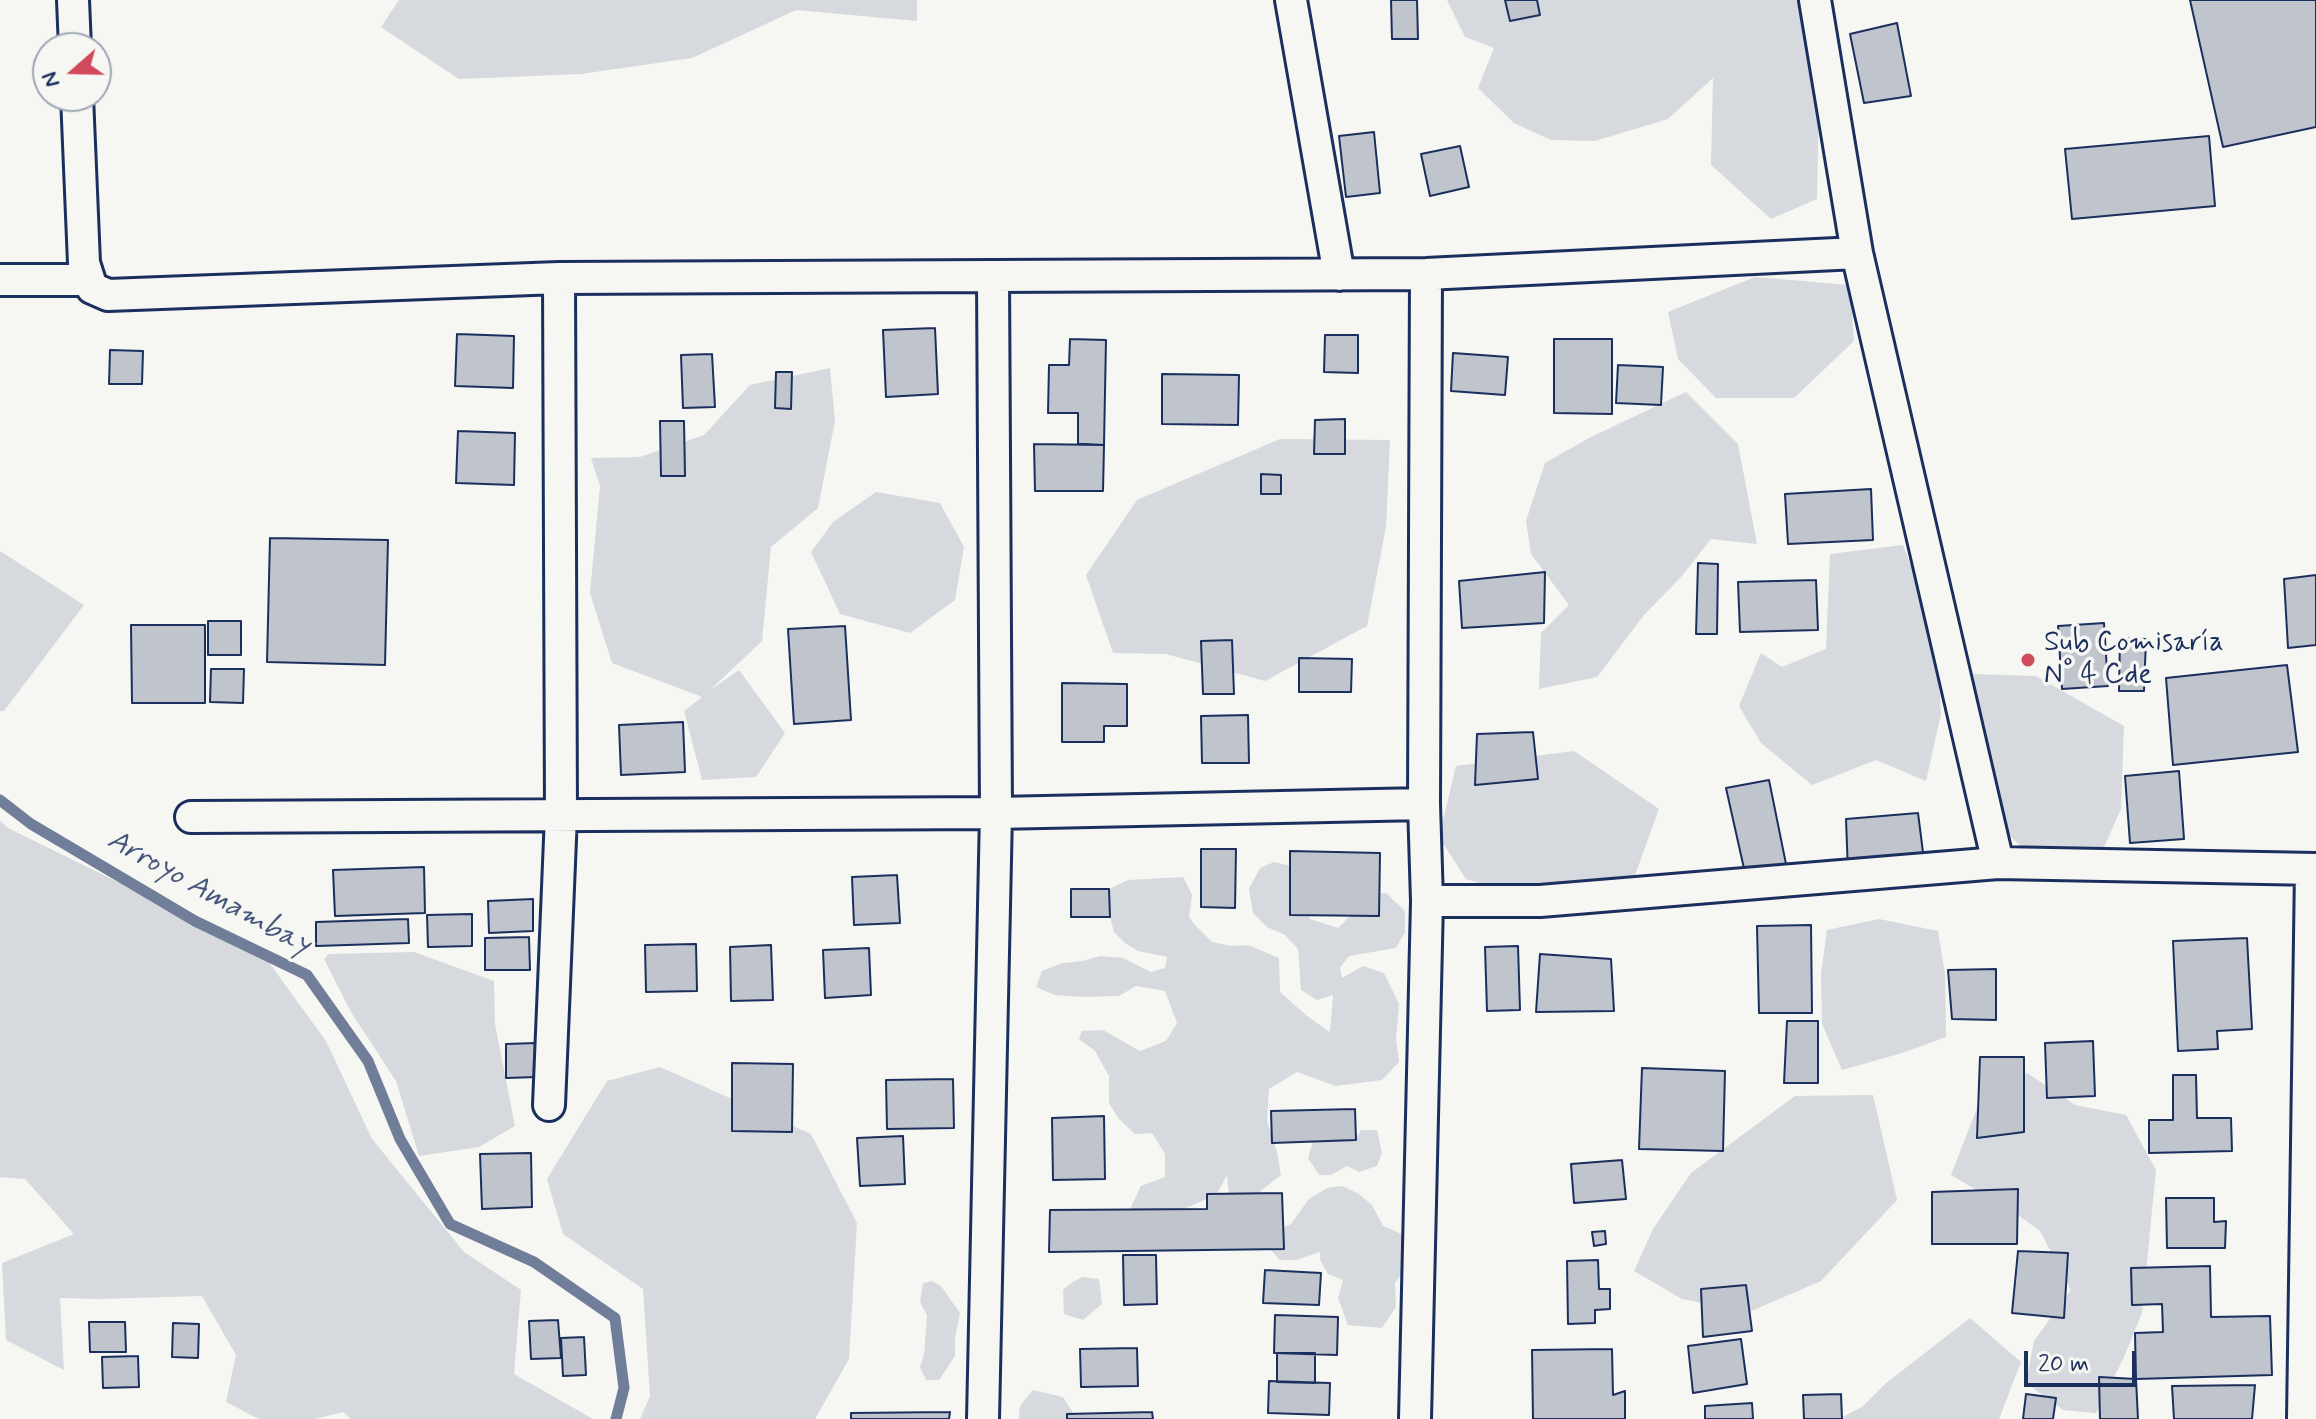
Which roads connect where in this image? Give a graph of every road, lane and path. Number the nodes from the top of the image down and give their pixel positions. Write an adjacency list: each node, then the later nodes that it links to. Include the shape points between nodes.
1 (73, 0): 4 (street)
2 (1291, 0): 8 (street)
3 (1815, 0): 6 (street)
4 (74, 32)
5 (78, 112): 12 (street)
6 (1857, 253): 7 (street); 17 (street)
7 (1426, 274): 8 (street); 13 (street)
8 (1339, 275): 9 (street)
9 (993, 276): 10 (street); 14 (street)
10 (559, 278): 12 (street, via 108,295); 15 (street)
11 (0, 280): 12 (street)
12 (88, 280)
13 (1424, 804): 14 (street); 19 (street)
14 (996, 813): 15 (street); 21 (street)
15 (561, 815): 16 (street); 20 (street)
16 (191, 817)
17 (1998, 863): 18 (street); 19 (street, via 1540,901)
18 (2314, 869): 23 (street)
19 (1427, 901): 22 (street)
20 (549, 1105)
21 (983, 1419)
22 (1415, 1419)
23 (2303, 1419)

